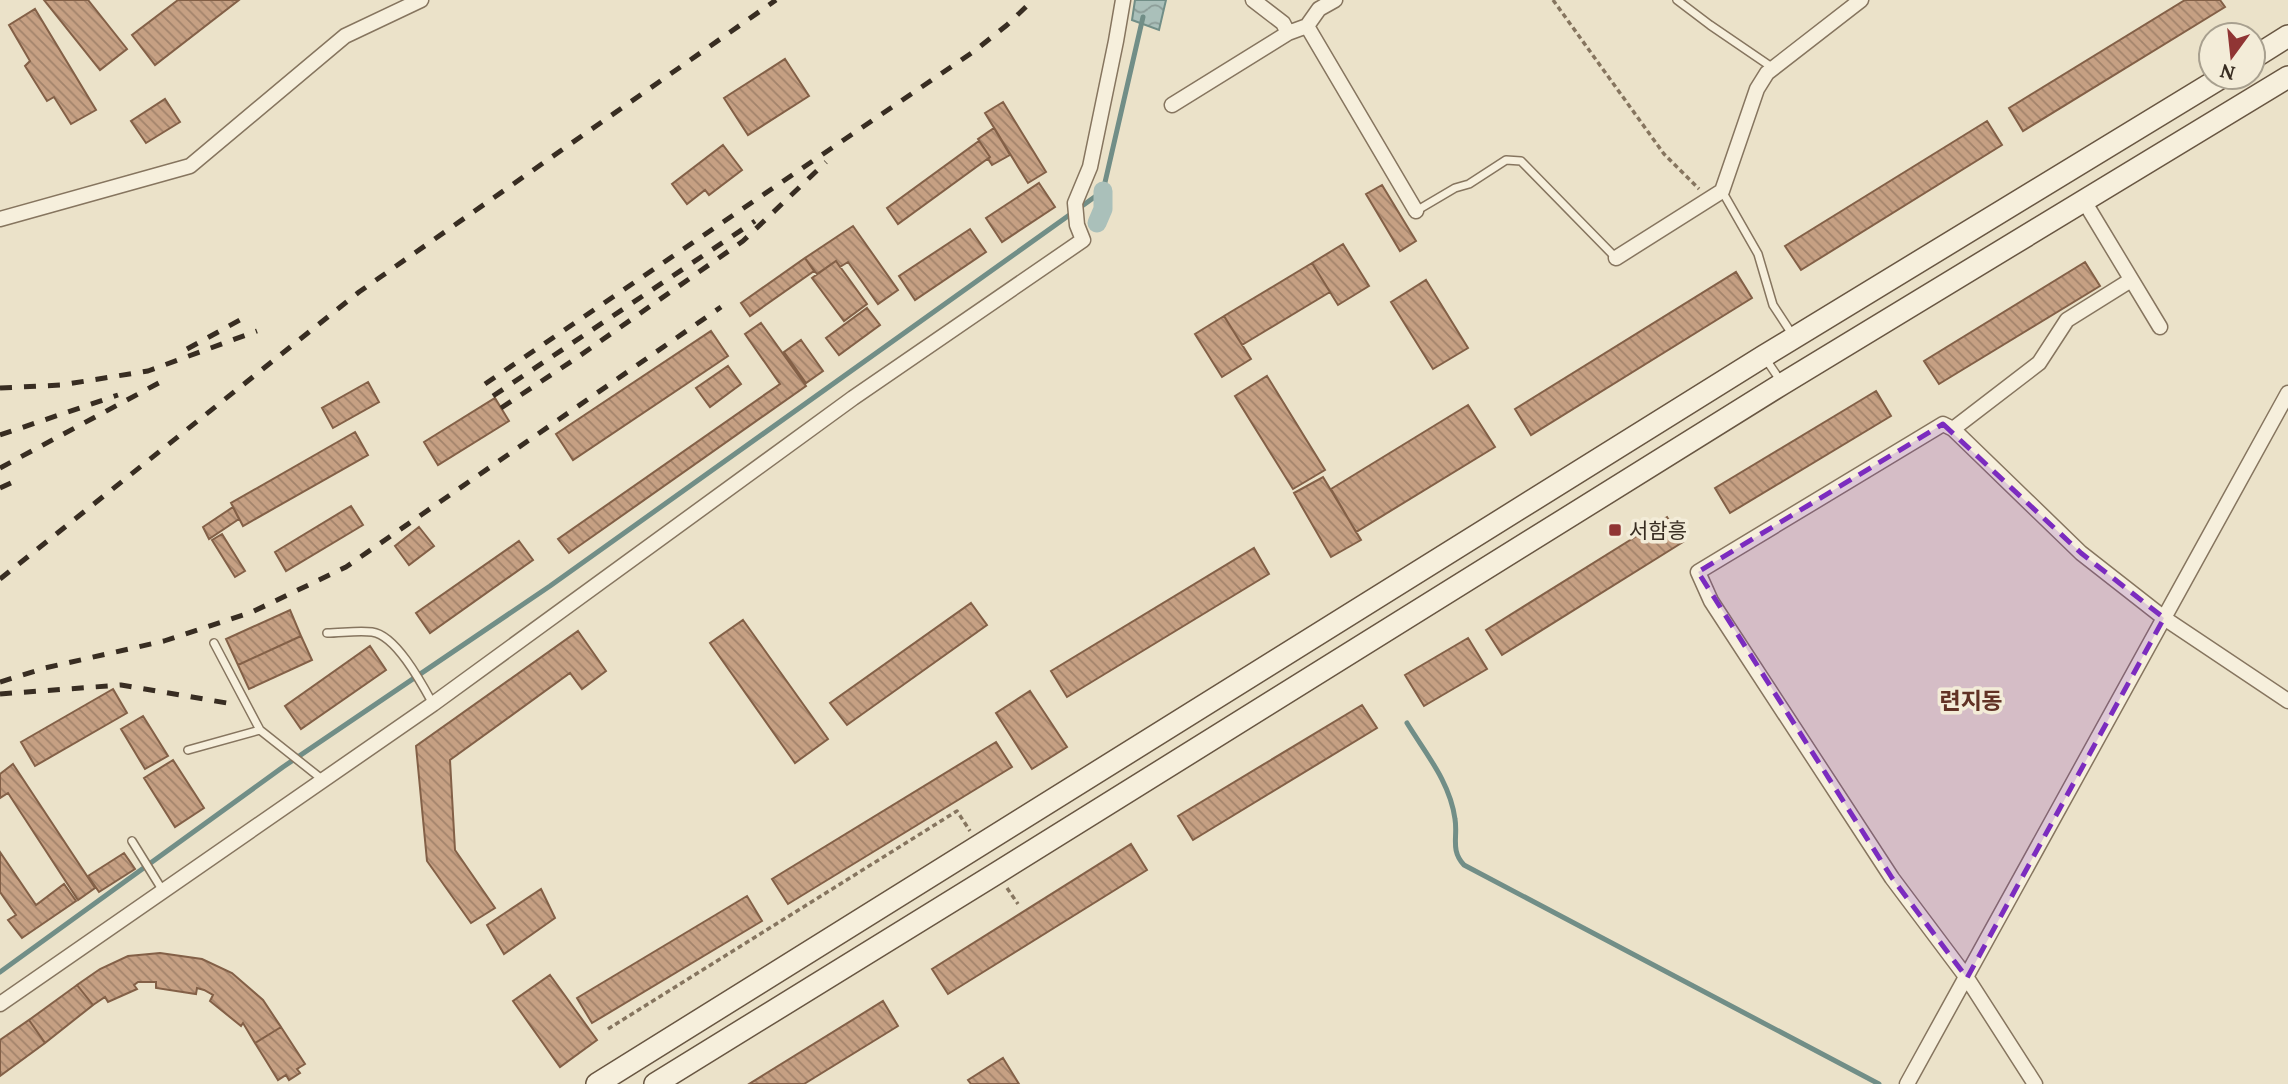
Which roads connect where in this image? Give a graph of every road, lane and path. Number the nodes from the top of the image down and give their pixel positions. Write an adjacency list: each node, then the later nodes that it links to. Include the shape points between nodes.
1 (421, 0): 20 (street, via 345,36 190,166)
2 (1123, 0): 33 (street, via 1090,167 1075,202 1083,240 853,398)
3 (1253, 0): 9 (street, via 1283,23)
4 (1335, 0): 8 (street, via 1319,9)
5 (1553, 0): 17 (path, via 1664,154)
6 (1677, 0): 12 (lane)
7 (1861, 0): 12 (street)
8 (1307, 26): 9 (street); 19 (street)
9 (1288, 33): 15 (street)
10 (2288, 36): 11 (main road)
11 (2267, 49)
12 (1773, 68): 16 (street, via 1757,89)
13 (2288, 77): 18 (main road)
14 (2199, 91): 24 (main road)
15 (1172, 105)
16 (1722, 191): 17 (street); 24 (lane, via 1758,254 1773,305)
17 (1709, 199): 21 (street)
18 (2084, 201): 22 (street); 26 (main road)
19 (1416, 211): 21 (lane, via 1506,160 1521,160)
20 (0, 219)
21 (1616, 258)
22 (2131, 280): 23 (street); 28 (street, via 2067,320 2039,363)
23 (2160, 327)
24 (1794, 337): 25 (main road)
25 (1764, 356): 26 (lane); 43 (main road)
26 (1782, 384): 44 (main road)
27 (2288, 393): 29 (street)
28 (1953, 429): 29 (street, via 2081,553); 40 (street, via 1942,424 1698,572 1711,601 1892,878)
29 (2164, 618): 32 (street); 40 (street)
30 (327, 633): 33 (lane, via 375,632 389,641)
31 (214, 642): 34 (lane)
32 (2288, 701)
33 (433, 704): 36 (street)
34 (260, 730): 35 (lane); 36 (lane)
35 (188, 750)
36 (319, 776): 39 (street)
37 (957, 811): 42 (path)
38 (132, 841): 39 (lane)
39 (160, 887): 41 (street)
40 (1967, 978): 45 (street); 46 (street)
41 (0, 1004)
42 (608, 1029)
43 (597, 1084)
44 (655, 1084)
45 (1907, 1084)
46 (2035, 1084)

